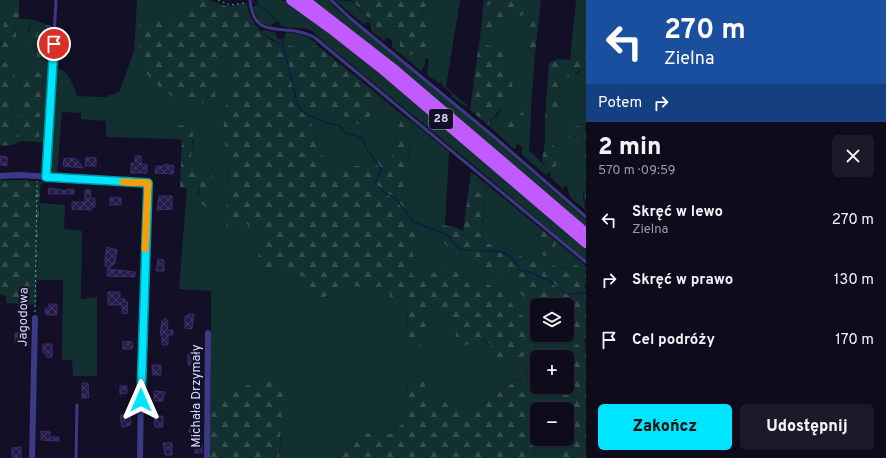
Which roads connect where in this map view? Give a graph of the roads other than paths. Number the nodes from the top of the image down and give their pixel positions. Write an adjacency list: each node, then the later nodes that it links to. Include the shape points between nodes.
1 (56, 0): 7 (lane)
2 (291, 0): 10 (main road, 28, via 381,68)
3 (306, 0): 9 (main road, 28, via 395,70)
4 (330, 0): 8 (lane)
5 (250, 1): 11 (lane, via 254,19 258,24 263,27 297,30 314,36)
6 (0, 176): 7 (street)
7 (46, 177): 17 (street, via 148,183 142,320)
8 (586, 217)
9 (586, 233)
10 (586, 243)
11 (586, 262)
12 (35, 318): 15 (street, Jagodowa)
13 (208, 333): 18 (street, Michała Drzymały)
14 (77, 405): 16 (lane)
15 (32, 458)
16 (76, 458)
17 (140, 458)
18 (207, 458)

